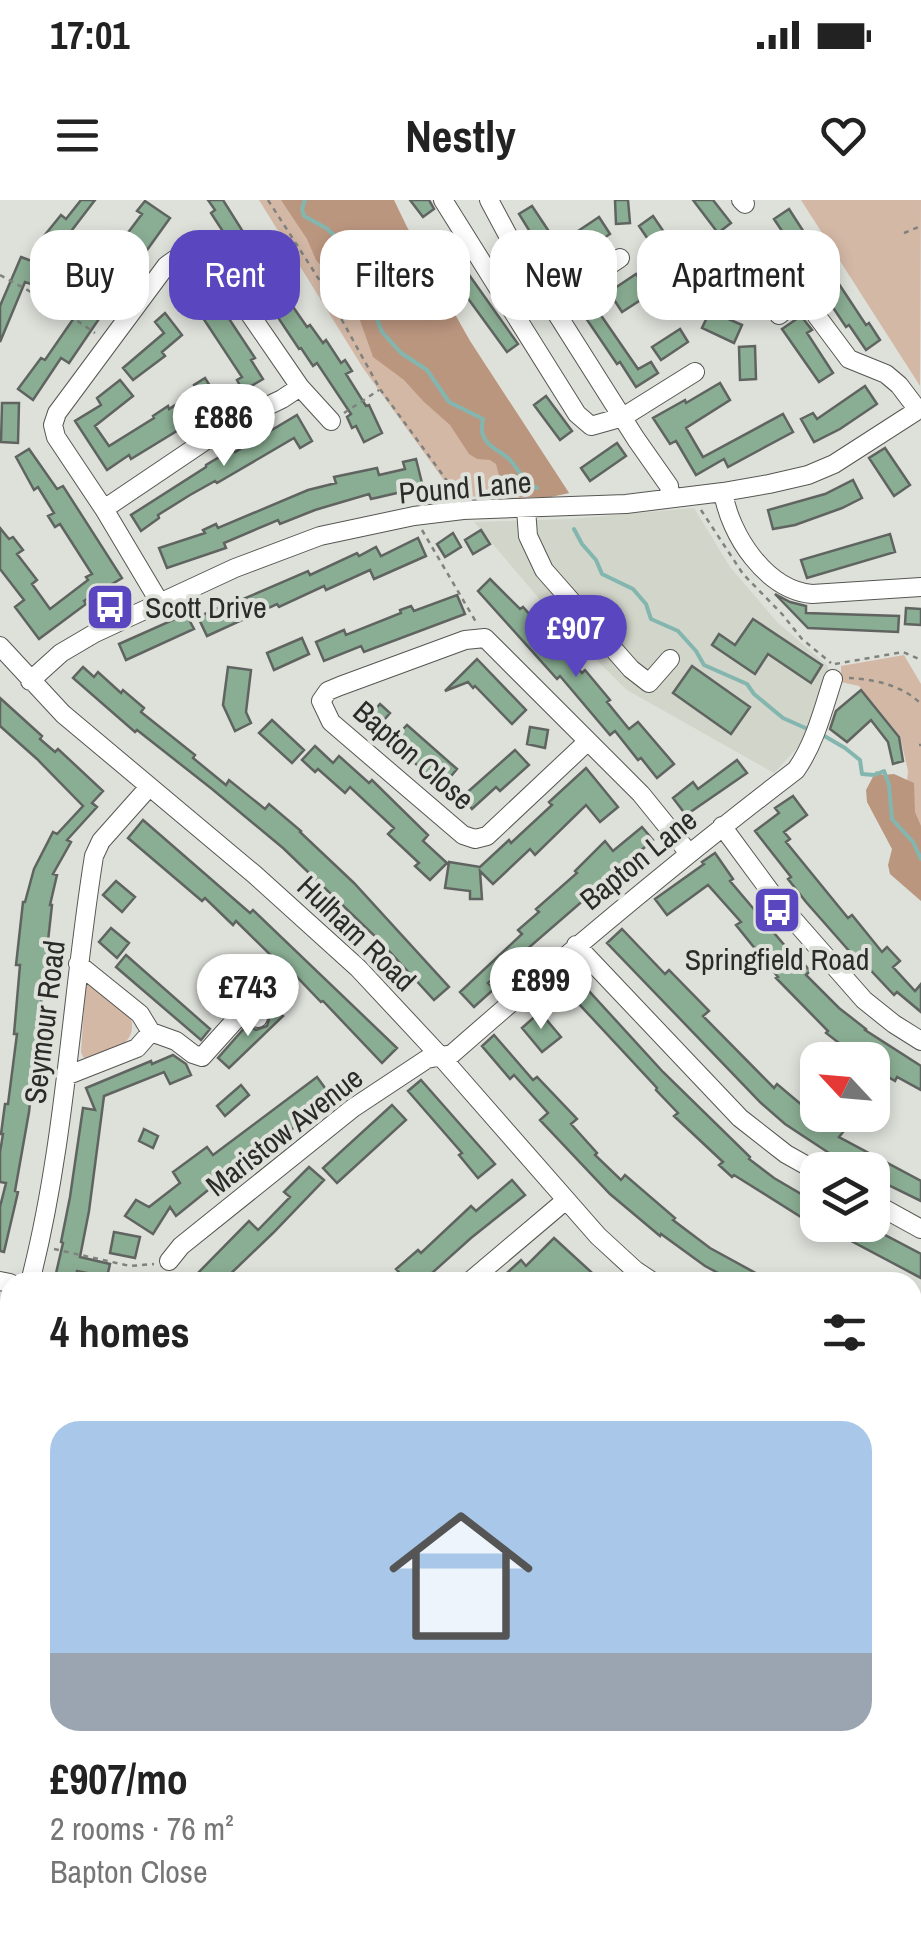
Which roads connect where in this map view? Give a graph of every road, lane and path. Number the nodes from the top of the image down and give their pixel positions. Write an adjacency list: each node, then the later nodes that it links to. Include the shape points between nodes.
1 (268, 200): 15 (path)
2 (443, 200): 17 (street, via 577,414 590,426)
3 (490, 200): 5 (street)
4 (921, 226): 6 (path)
5 (505, 230)
6 (904, 234)
7 (620, 258): 8 (street)
8 (617, 260)
9 (0, 275): 12 (path)
10 (562, 320): 17 (street)
11 (820, 320): 16 (street, via 850,359 886,374)
12 (108, 343): 14 (street, via 166,266 188,252 201,253 212,259); 21 (street, via 53,426)
13 (695, 372): 17 (street)
14 (300, 387): 18 (street); 21 (street, via 230,424)
15 (380, 389): 18 (path); 23 (path)
16 (919, 409): 19 (street, Pound Lane, via 808,475)
17 (623, 417): 20 (street)
18 (331, 421)
19 (723, 492): 20 (street, Pound Lane); 25 (street, via 730,522 779,584 812,594)
20 (670, 497): 22 (street, Pound Lane)
21 (104, 509): 26 (street)
22 (526, 509): 23 (street, Pound Lane); 29 (street, via 528,536 544,570 631,669 649,682)
23 (463, 510): 24 (street, Pound Lane)
24 (414, 516): 26 (street, Pound Lane, via 320,536); 27 (path)
25 (921, 587)
26 (160, 603): 32 (street, Pound Lane, via 78,642)
27 (485, 638): 34 (street); 34 (street, Bapton Close, via 340,686 321,701 331,722 476,839)
28 (2, 652): 32 (street, Hulham Road)
29 (670, 659)
30 (921, 660): 31 (path, via 903,652)
31 (833, 672): 33 (path, via 890,685); 36 (street, Bapton Lane, via 796,770)
32 (30, 681): 35 (street, Hulham Road)
33 (921, 704)
34 (587, 742): 37 (street)
35 (149, 787): 39 (street, Seymour Road, via 94,856); 43 (street, Hulham Road, via 358,968)
36 (722, 826): 37 (street, Bapton Lane); 42 (street, via 864,1000)
37 (688, 852): 38 (street, Bapton Lane)
38 (576, 945): 43 (street, Bapton Lane); 45 (street, via 740,1118)
39 (78, 964): 41 (street, via 140,1014); 44 (street, Seymour Road)
40 (258, 1018): 41 (street, via 247,1007 202,1056)
41 (151, 1032): 44 (street, via 137,1048)
42 (921, 1041)
43 (442, 1058): 46 (street, Hulham Road); 50 (street, Maristow Avenue, via 427,1059 353,1108)
44 (66, 1076): 49 (street, Seymour Road)
45 (800, 1162)
46 (566, 1200): 52 (street); 53 (street, Hulham Road)
47 (890, 1212): 48 (street)
48 (921, 1229)
49 (38, 1246): 50 (path, via 130,1266); 51 (street, Seymour Road)
50 (169, 1261)
51 (32, 1272)
52 (481, 1272)
53 (638, 1272)

